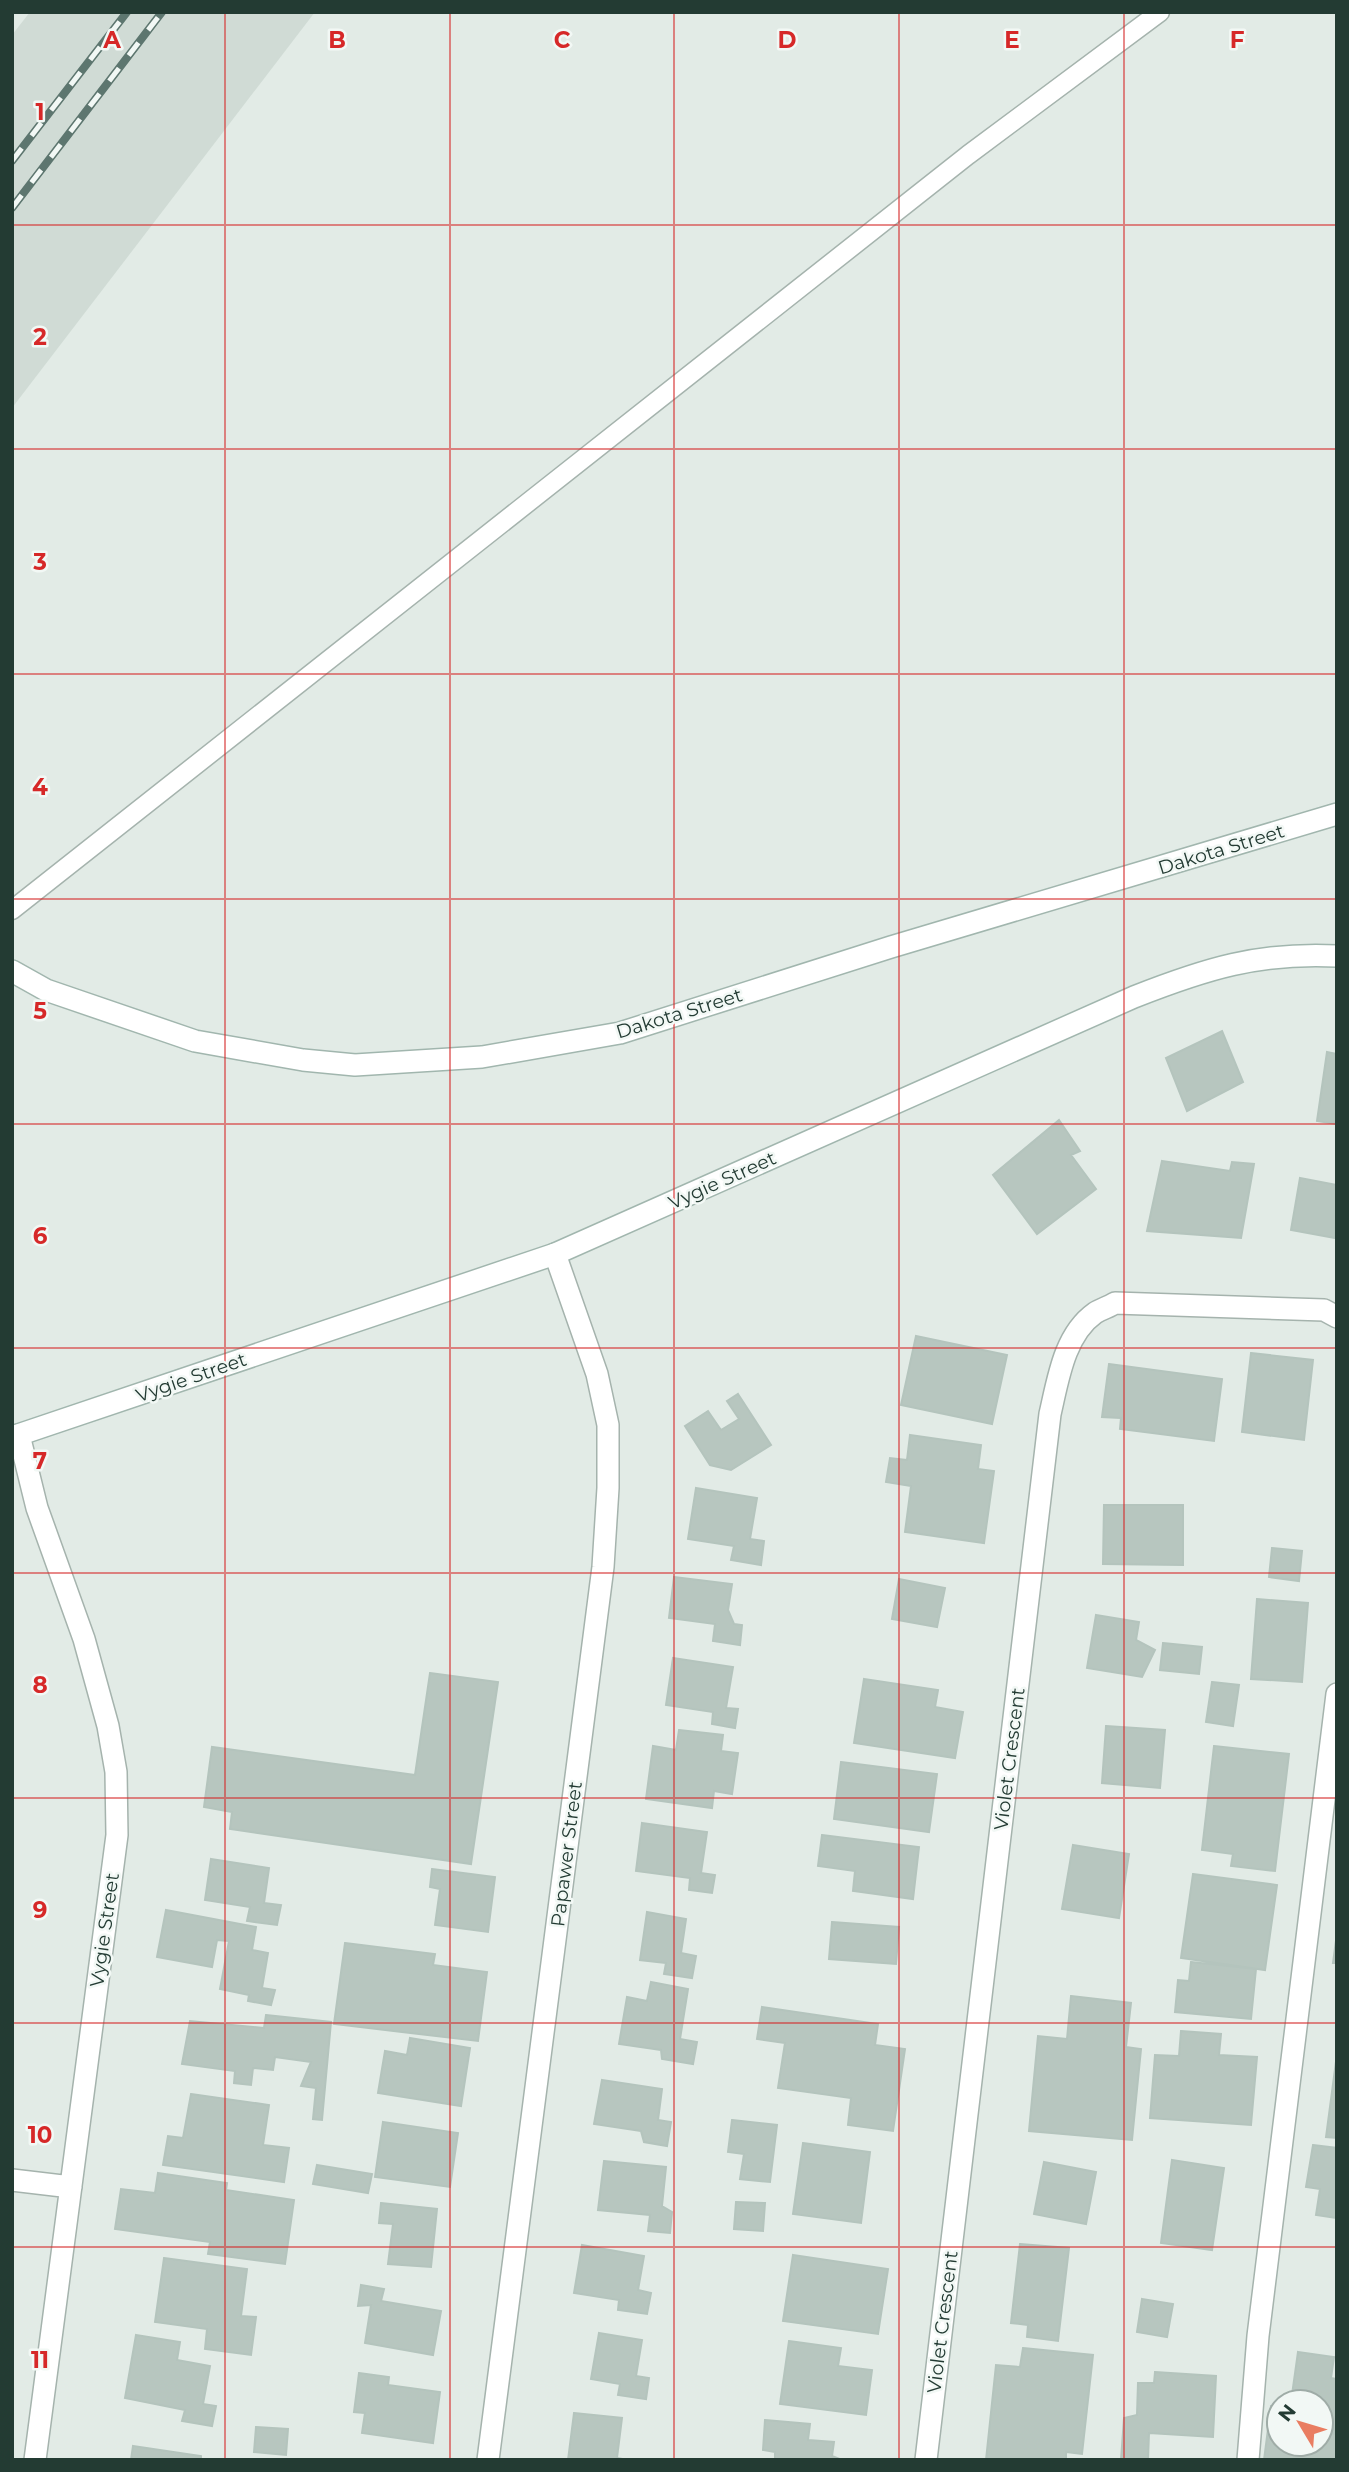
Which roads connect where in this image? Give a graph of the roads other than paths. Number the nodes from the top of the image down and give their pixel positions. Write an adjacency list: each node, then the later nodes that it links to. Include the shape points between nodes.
1 (1160, 12): 3 (lane, via 968,155)
2 (1337, 814): 5 (street, Dakota Street, via 620,1033 481,1057 355,1065 195,1041 46,990)
3 (12, 910)
4 (1337, 956): 6 (street, Vygie Street, via 1275,956 1192,974)
5 (12, 971)
6 (555, 1254): 8 (street, Vygie Street); 13 (street, Papawer Street, via 597,1374 608,1425 607,1501 603,1567)
7 (1337, 1317): 14 (street, Violet Crescent, via 1324,1310 1115,1303 1093,1314 1076,1334 1062,1363 1049,1428)
8 (15, 1436): 11 (street, Vygie Street, via 84,1639 116,1772 117,1835)
9 (1337, 1694): 15 (street, via 1258,2336)
10 (12, 2180): 11 (street)
11 (71, 2187): 12 (street, Vygie Street)
12 (34, 2460)
13 (488, 2460)
14 (926, 2460)
15 (1248, 2460)

